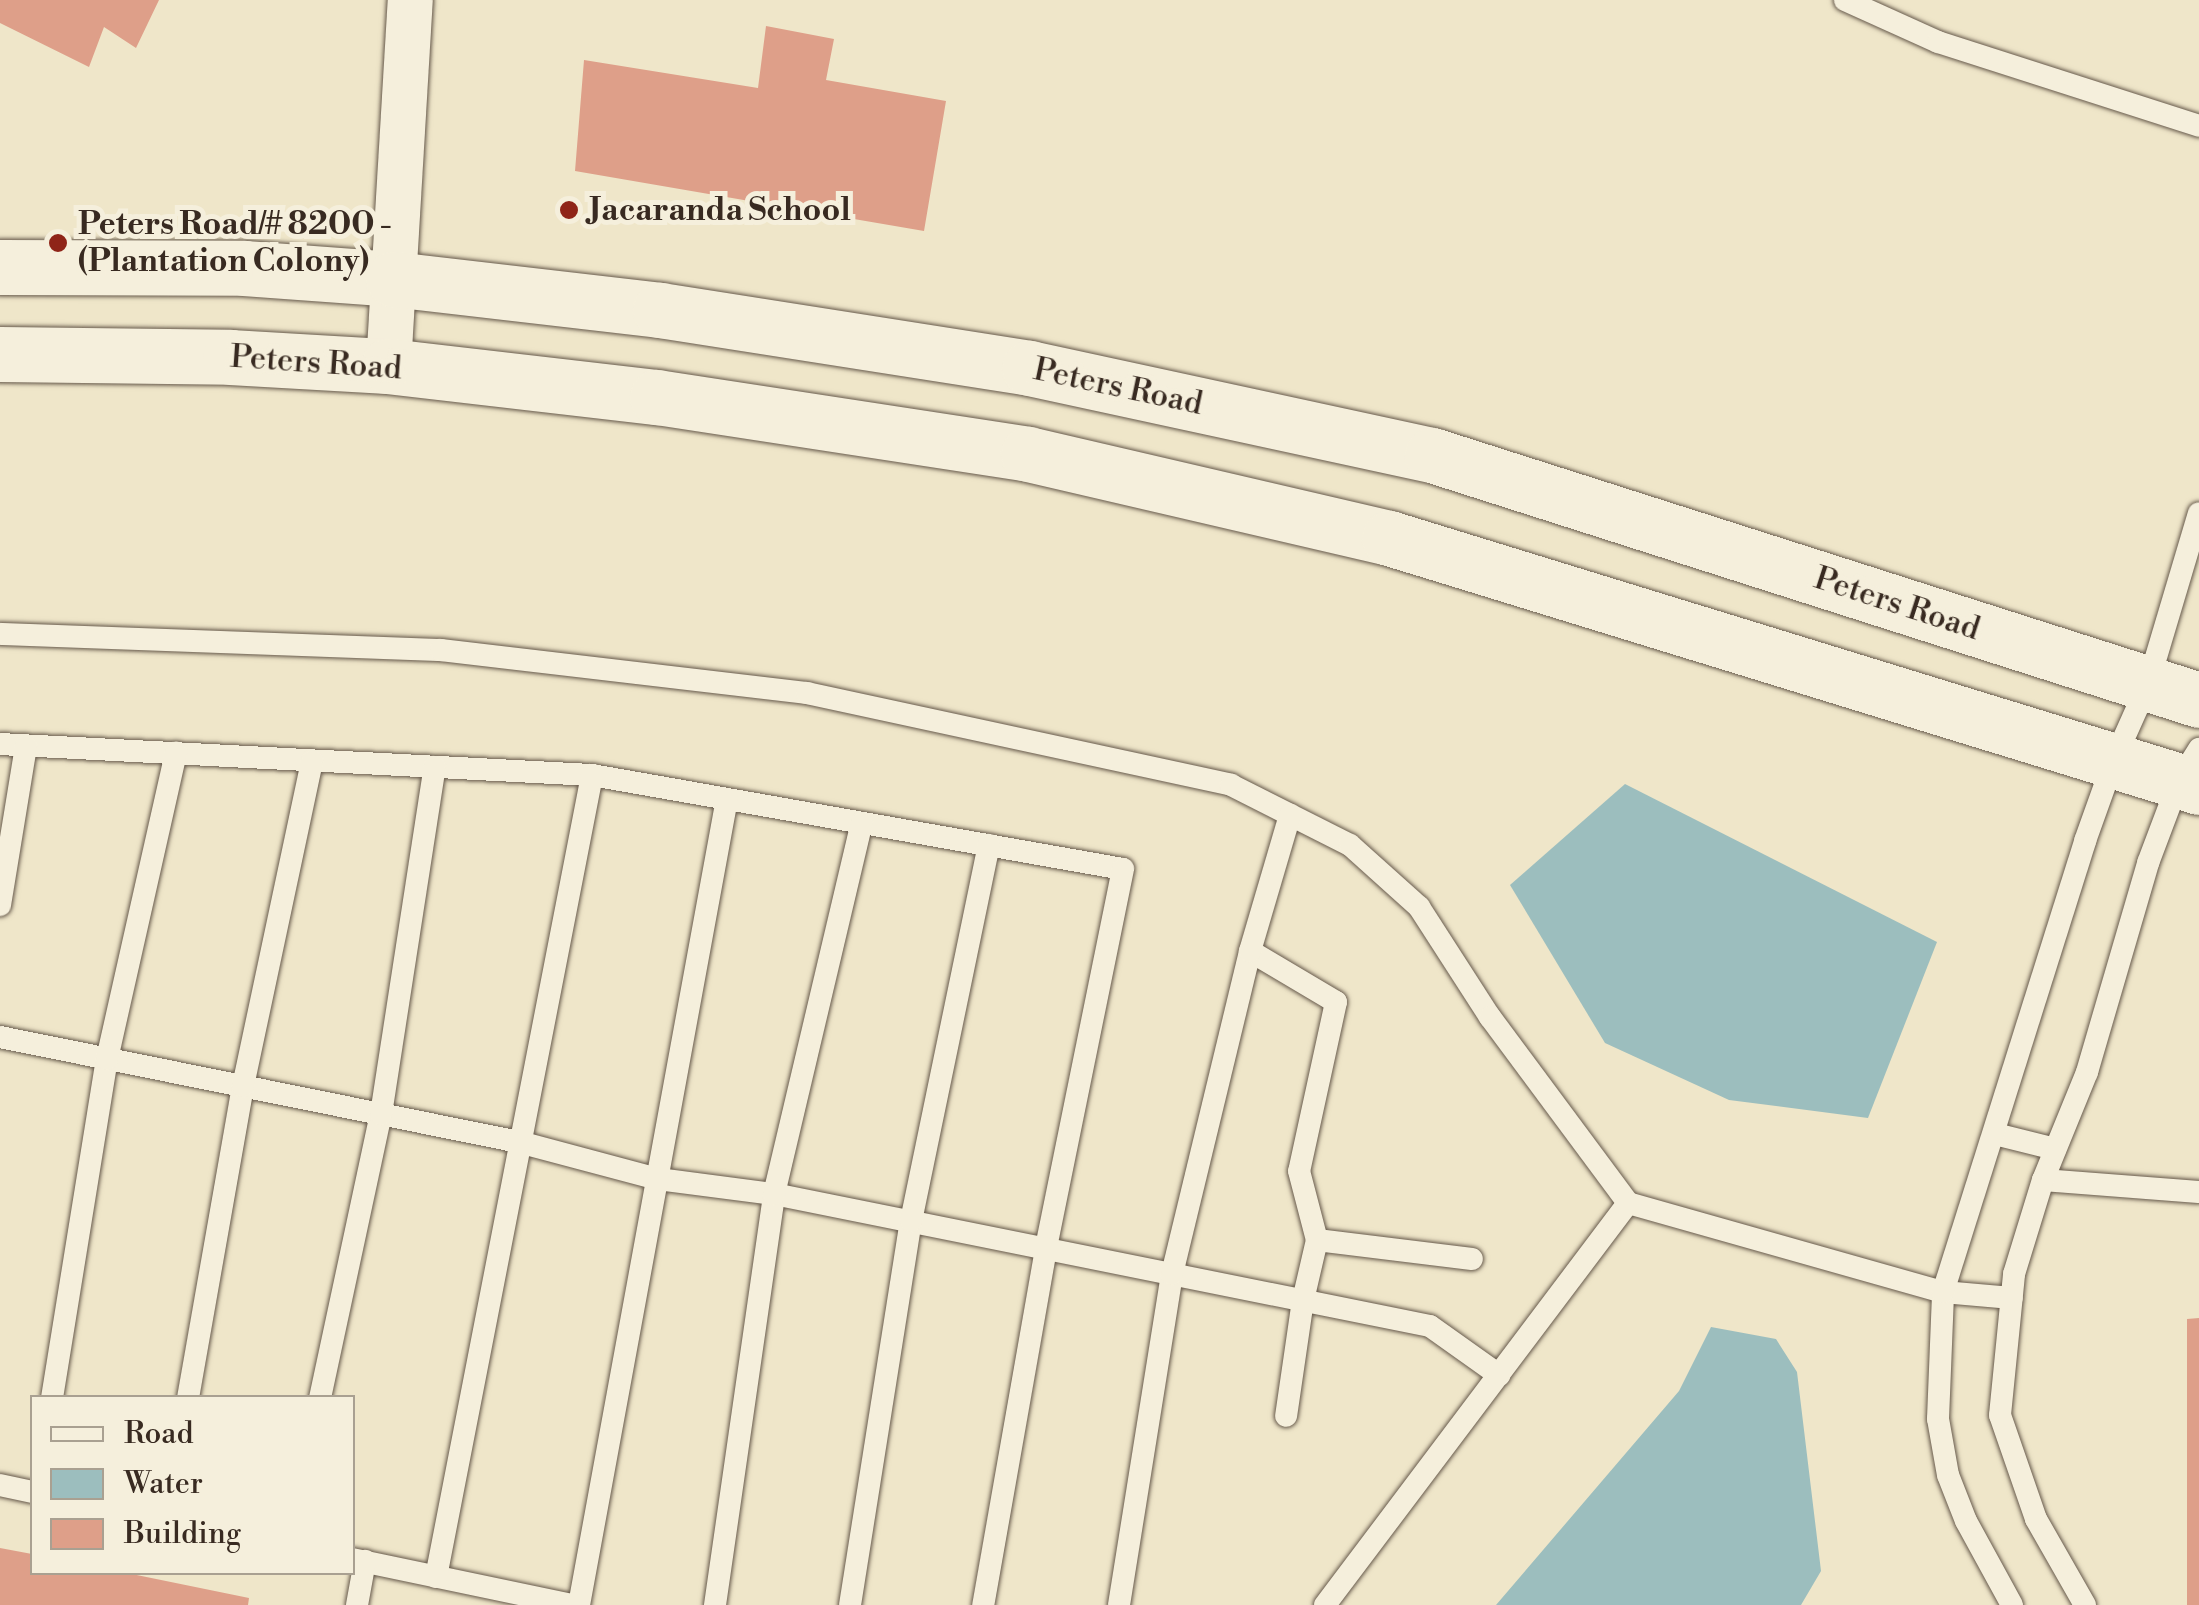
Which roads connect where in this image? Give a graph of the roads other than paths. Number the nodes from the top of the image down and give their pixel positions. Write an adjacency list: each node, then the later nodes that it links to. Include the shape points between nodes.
1 (410, 0): 5 (street)
2 (1845, 0): 3 (lane, via 1938,42)
3 (2199, 126)
4 (0, 267): 5 (main road, Peters Road, via 244,268)
5 (393, 279): 7 (street); 10 (main road, Peters Road, via 660,310 1028,368 1432,455)
6 (0, 354): 7 (main road, Peters Road)
7 (388, 366): 15 (main road, Peters Road, via 657,397 1028,454 1389,538)
8 (2199, 512): 10 (lane)
9 (0, 634): 20 (lane, via 441,650 807,693 1231,785)
10 (2174, 692): 15 (lane)
11 (0, 744): 12 (lane)
12 (26, 746): 13 (lane); 23 (lane)
13 (176, 753): 14 (lane); 26 (lane)
14 (312, 760): 16 (lane); 27 (lane)
15 (2114, 760): 17 (main road, Peters Road); 29 (lane)
16 (435, 767): 18 (lane); 28 (lane)
17 (2192, 772): 31 (lane, via 2148,864 2088,1072)
18 (592, 775): 19 (lane); 30 (lane)
19 (728, 799): 21 (lane); 32 (lane)
20 (1290, 815): 24 (lane); 36 (lane, via 1350,845 1419,907 1490,1017)
21 (862, 822): 22 (lane); 35 (lane)
22 (989, 845): 37 (lane); 39 (lane, via 1123,869)
23 (0, 905)
24 (1250, 951): 38 (lane, via 1336,1002 1299,1172); 41 (lane)
25 (0, 1038): 26 (lane)
26 (107, 1059): 27 (lane); 46 (lane)
27 (243, 1086): 28 (lane); 47 (lane)
28 (381, 1114): 30 (lane); 48 (lane)
29 (1994, 1134): 31 (lane); 42 (lane)
30 (519, 1142): 32 (lane); 53 (lane)
31 (2055, 1149): 33 (lane)
32 (658, 1179): 35 (lane); 56 (lane)
33 (2043, 1180): 34 (lane); 43 (lane)
34 (2199, 1192)
35 (774, 1194): 37 (lane); 57 (lane)
36 (1628, 1203): 42 (lane); 45 (lane)
37 (911, 1221): 39 (lane); 58 (lane)
38 (1317, 1240): 40 (lane); 44 (lane)
39 (1046, 1249): 41 (lane); 59 (lane)
40 (1472, 1259)
41 (1172, 1274): 44 (lane); 60 (lane)
42 (1943, 1292): 43 (lane); 62 (lane, via 1938,1419 1948,1475)
43 (2012, 1298): 63 (lane, via 2000,1415 2036,1519)
44 (1303, 1300): 45 (lane, via 1430,1326); 49 (lane)
45 (1499, 1375): 61 (lane)
46 (52, 1395)
47 (189, 1395)
48 (321, 1395)
49 (1286, 1416)
50 (0, 1485): 51 (lane)
51 (30, 1492)
52 (359, 1560): 53 (lane); 55 (lane)
53 (436, 1577): 54 (lane)
54 (527, 1600): 56 (lane)
55 (357, 1605)
56 (576, 1605)
57 (716, 1605)
58 (850, 1605)
59 (984, 1605)
60 (1119, 1605)
61 (1325, 1605)
62 (2012, 1605)
63 (2086, 1605)

